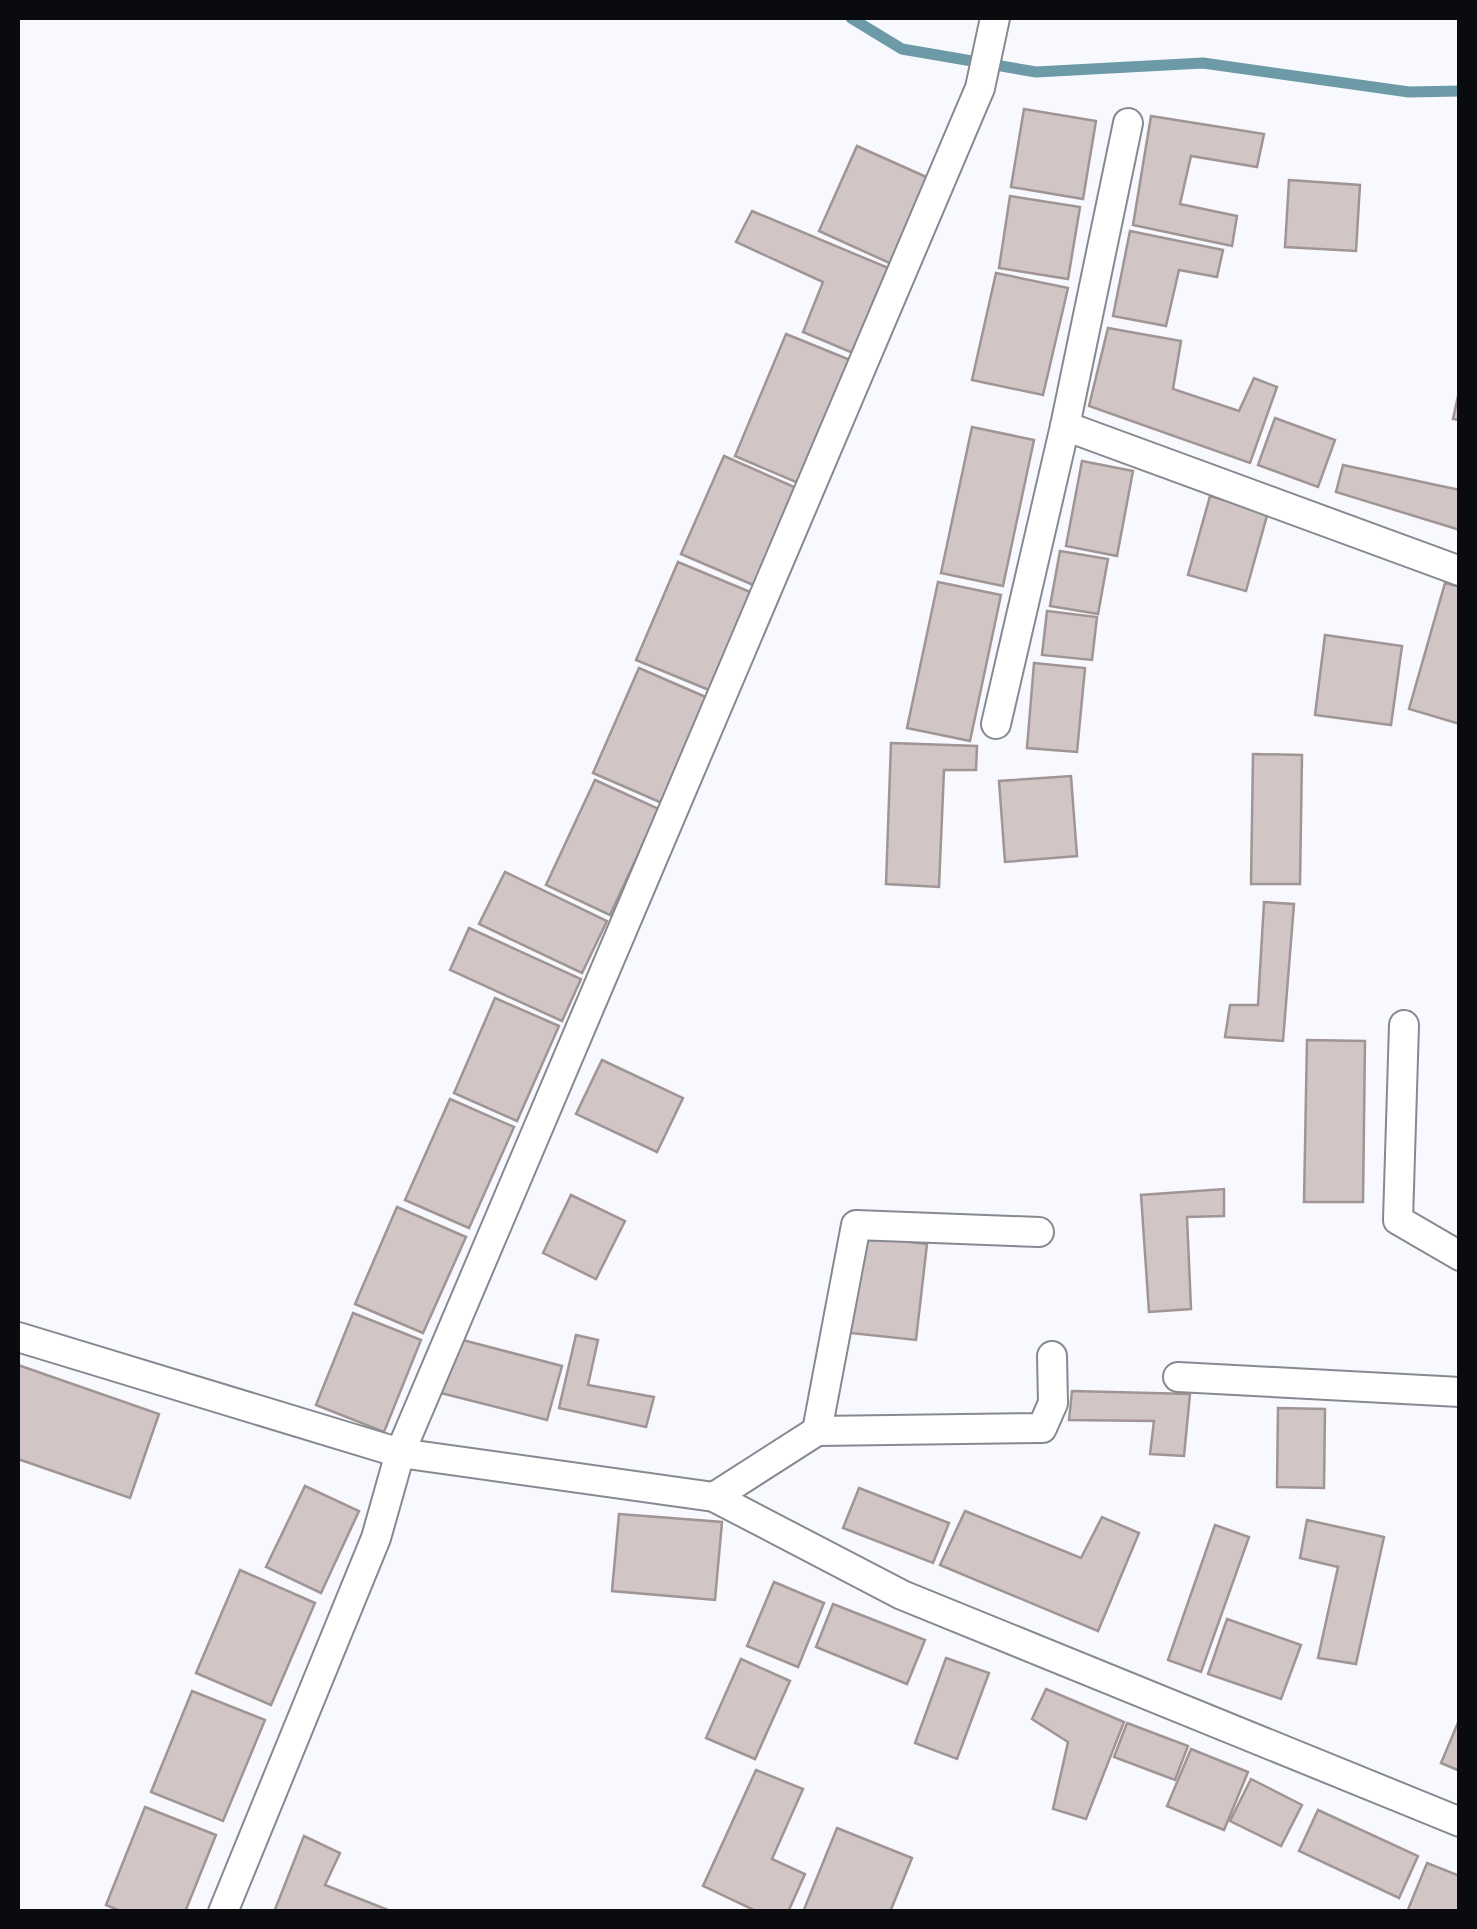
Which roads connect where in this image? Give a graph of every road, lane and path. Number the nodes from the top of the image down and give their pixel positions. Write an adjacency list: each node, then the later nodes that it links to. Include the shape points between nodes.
1 (995, 18): 14 (street, via 980,88)
2 (1128, 124): 3 (street)
3 (1065, 426): 4 (street); 5 (street)
4 (1460, 571)
5 (996, 724)
6 (1404, 1025): 8 (street, via 1398,1220)
7 (1040, 1232): 13 (street, via 856,1224)
8 (1460, 1256)
9 (18, 1337): 14 (street)
10 (1052, 1356): 13 (street, via 1053,1403 1042,1428)
11 (1178, 1377): 12 (street)
12 (1460, 1392)
13 (817, 1431): 15 (street)
14 (400, 1453): 15 (street); 17 (street, via 376,1538)
15 (714, 1497): 16 (street, via 902,1595)
16 (1460, 1822)
17 (223, 1912)

